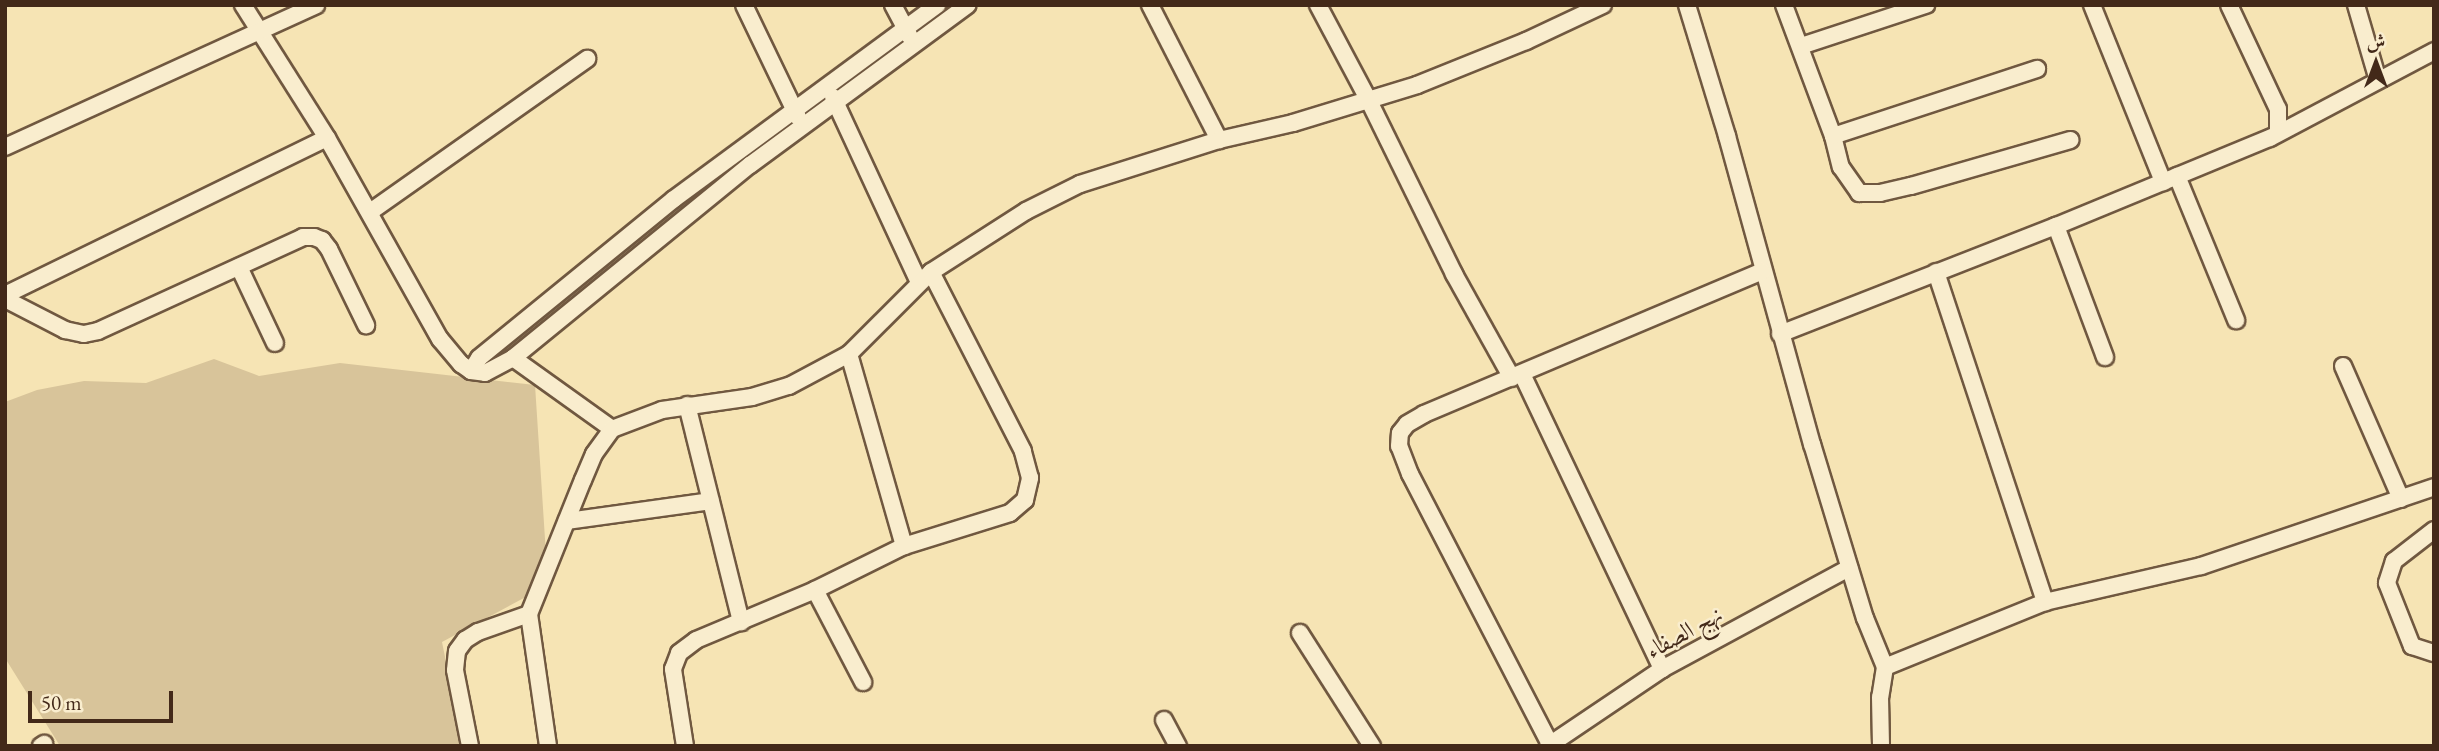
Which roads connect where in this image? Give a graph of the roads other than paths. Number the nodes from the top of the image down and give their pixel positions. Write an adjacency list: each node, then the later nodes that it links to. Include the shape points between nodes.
1 (243, 5): 16 (street)
2 (316, 5): 16 (street)
3 (744, 5): 27 (street)
4 (892, 5): 17 (street)
5 (937, 5): 17 (street)
6 (968, 5): 19 (street)
7 (1150, 5): 33 (street)
8 (1318, 5): 25 (street)
9 (1603, 5): 25 (street, via 1527,41)
10 (1687, 5): 39 (street)
11 (1784, 5): 18 (street)
12 (1926, 5): 18 (street)
13 (2092, 5): 35 (street)
14 (2229, 5): 29 (street, via 2278,109)
15 (2356, 5): 23 (street)
16 (261, 30): 31 (street); 34 (street)
17 (906, 30): 19 (street); 24 (street)
18 (1801, 46): 30 (street)
19 (915, 47): 26 (street)
20 (2434, 51): 23 (street)
21 (587, 59): 36 (street)
22 (2037, 69): 30 (street)
23 (2378, 80): 29 (street)
24 (828, 88): 26 (street); 27 (street)
25 (1369, 101): 33 (street); 52 (street, via 1454,274)
26 (836, 104): 28 (street); 41 (street)
27 (794, 108): 28 (street); 51 (street, via 674,199 479,358)
28 (802, 125): 49 (street)
29 (2278, 133): 35 (street)
30 (1833, 136): 32 (street, via 1848,181 1858,193 1869,194)
31 (327, 138): 36 (street); 42 (street)
32 (2070, 139)
33 (1219, 140): 41 (street, via 1080,184 1026,211)
34 (5, 147)
35 (2170, 179): 37 (street); 43 (street)
36 (370, 212): 51 (street, via 440,339)
37 (2056, 226): 40 (street); 48 (street)
38 (239, 267): 42 (street, via 113,326 85,334 65,330); 44 (street, via 303,237 322,240); 46 (street)
39 (1762, 271): 45 (street); 52 (street)
40 (1936, 272): 45 (street); 63 (street)
41 (925, 277): 47 (street); 60 (street, via 1023,451 1030,489 1010,513)
42 (5, 297)
43 (2236, 320)
44 (366, 325)
45 (1780, 334): 61 (street)
46 (275, 343)
47 (849, 354): 53 (street, via 789,386 752,397); 60 (street)
48 (2105, 357)
49 (513, 358): 51 (street, via 485,373); 54 (street)
50 (2343, 366): 56 (street)
51 (471, 371)
52 (1517, 376): 69 (street); 72 (street, via 1424,414 1403,427 1398,440 1410,474)
53 (687, 405): 54 (street); 57 (street)
54 (612, 429): 58 (street, via 594,454)
55 (2434, 487): 56 (street)
56 (2400, 499): 63 (street, via 2201,566)
57 (711, 501): 58 (street); 65 (street)
58 (567, 521): 64 (street)
59 (2434, 530): 67 (street, via 2393,561 2387,583 2412,646)
60 (904, 545): 62 (street)
61 (1849, 568): 68 (street); 69 (street, نهج الصفاء)
62 (815, 590): 65 (street); 70 (street)
63 (2045, 602): 68 (street)
64 (529, 614): 73 (street, via 478,632 457,651 455,670); 74 (street)
65 (741, 622): 75 (street, via 696,640 679,653 673,668)
66 (1300, 633): 77 (street)
67 (2434, 653)
68 (1885, 667): 78 (street)
69 (1662, 670): 72 (street, نهج الصفاء)
70 (863, 682)
71 (1164, 720): 76 (street)
72 (1549, 745)
73 (470, 746)
74 (548, 746)
75 (685, 746)
76 (1178, 746)
77 (1372, 746)
78 (1881, 746)

